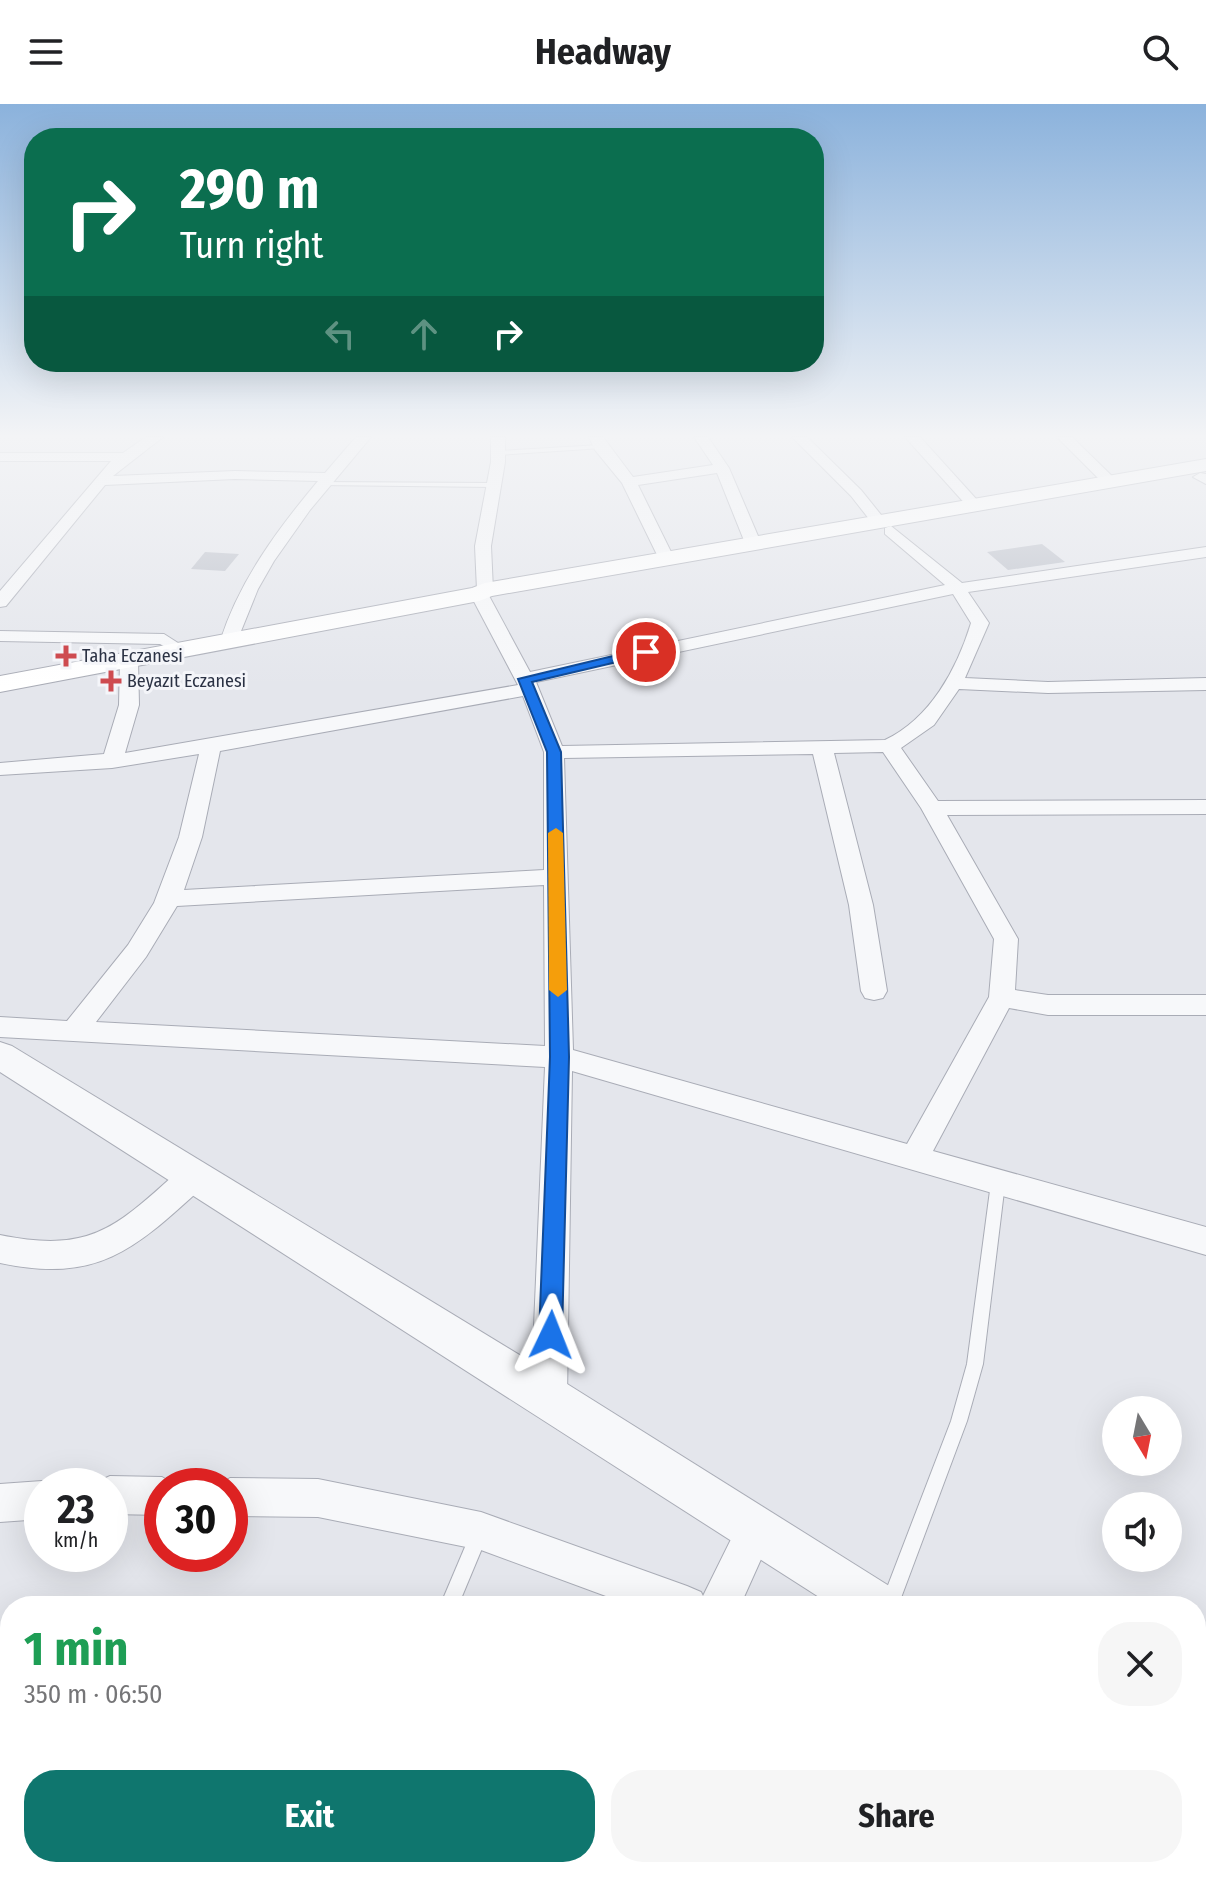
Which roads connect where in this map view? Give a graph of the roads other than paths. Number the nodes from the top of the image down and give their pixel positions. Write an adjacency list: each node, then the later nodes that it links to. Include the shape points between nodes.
1 (69, 520): 15 (street)
2 (297, 520): 17 (street, via 248,591)
3 (487, 520): 14 (street)
4 (647, 520): 12 (street)
5 (743, 520): 10 (street)
6 (879, 520): 9 (street)
7 (910, 520): 9 (main road)
8 (923, 520): 9 (main road)
9 (885, 526): 10 (main road); 13 (street); 14 (main road)
10 (753, 543): 12 (main road)
11 (1206, 552): 13 (street)
12 (667, 560): 14 (main road)
13 (957, 587): 20 (street, via 980,623); 22 (street, via 828,611)
14 (483, 595): 17 (main road); 19 (main road); 22 (street)
15 (0, 602)
16 (0, 636): 18 (street, via 164,639)
17 (229, 642): 18 (main road)
18 (180, 650): 19 (main road)
19 (130, 664): 21 (main road); 24 (main road); 29 (street, via 129,705)
20 (954, 683): 23 (street); 26 (street, via 925,726)
21 (0, 684)
22 (527, 684): 25 (street); 28 (street)
23 (1206, 684)
24 (0, 692)
25 (211, 746): 29 (street); 34 (street)
26 (889, 746): 27 (street); 32 (street)
27 (822, 748): 28 (street); 35 (street, via 861,905)
28 (554, 752): 33 (street)
29 (112, 762): 30 (street)
30 (0, 769)
31 (1206, 807): 32 (street)
32 (932, 808): 36 (street, via 1006,939)
33 (556, 877): 34 (street); 41 (street)
34 (168, 899): 39 (street, via 145,941)
35 (874, 991)
36 (1002, 997): 37 (street, via 1048,1005); 42 (street)
37 (1206, 1005)
38 (0, 1027): 39 (street)
39 (74, 1031): 41 (street)
40 (0, 1055): 43 (street)
41 (559, 1057): 42 (street); 47 (street)
42 (914, 1158): 44 (street)
43 (194, 1176): 46 (street, via 130,1234 101,1248 49,1259); 47 (street)
44 (998, 1183): 45 (street); 57 (lane, via 975,1364)
45 (1206, 1241)
46 (0, 1249)
47 (549, 1397): 51 (street)
48 (248, 1497): 52 (street, via 318,1498)
49 (24, 1501): 50 (street)
50 (0, 1503)
51 (756, 1528): 55 (street); 56 (street)
52 (481, 1531): 53 (lane); 54 (street)
53 (453, 1596)
54 (660, 1596)
55 (724, 1596)
56 (861, 1596)
57 (893, 1596)

